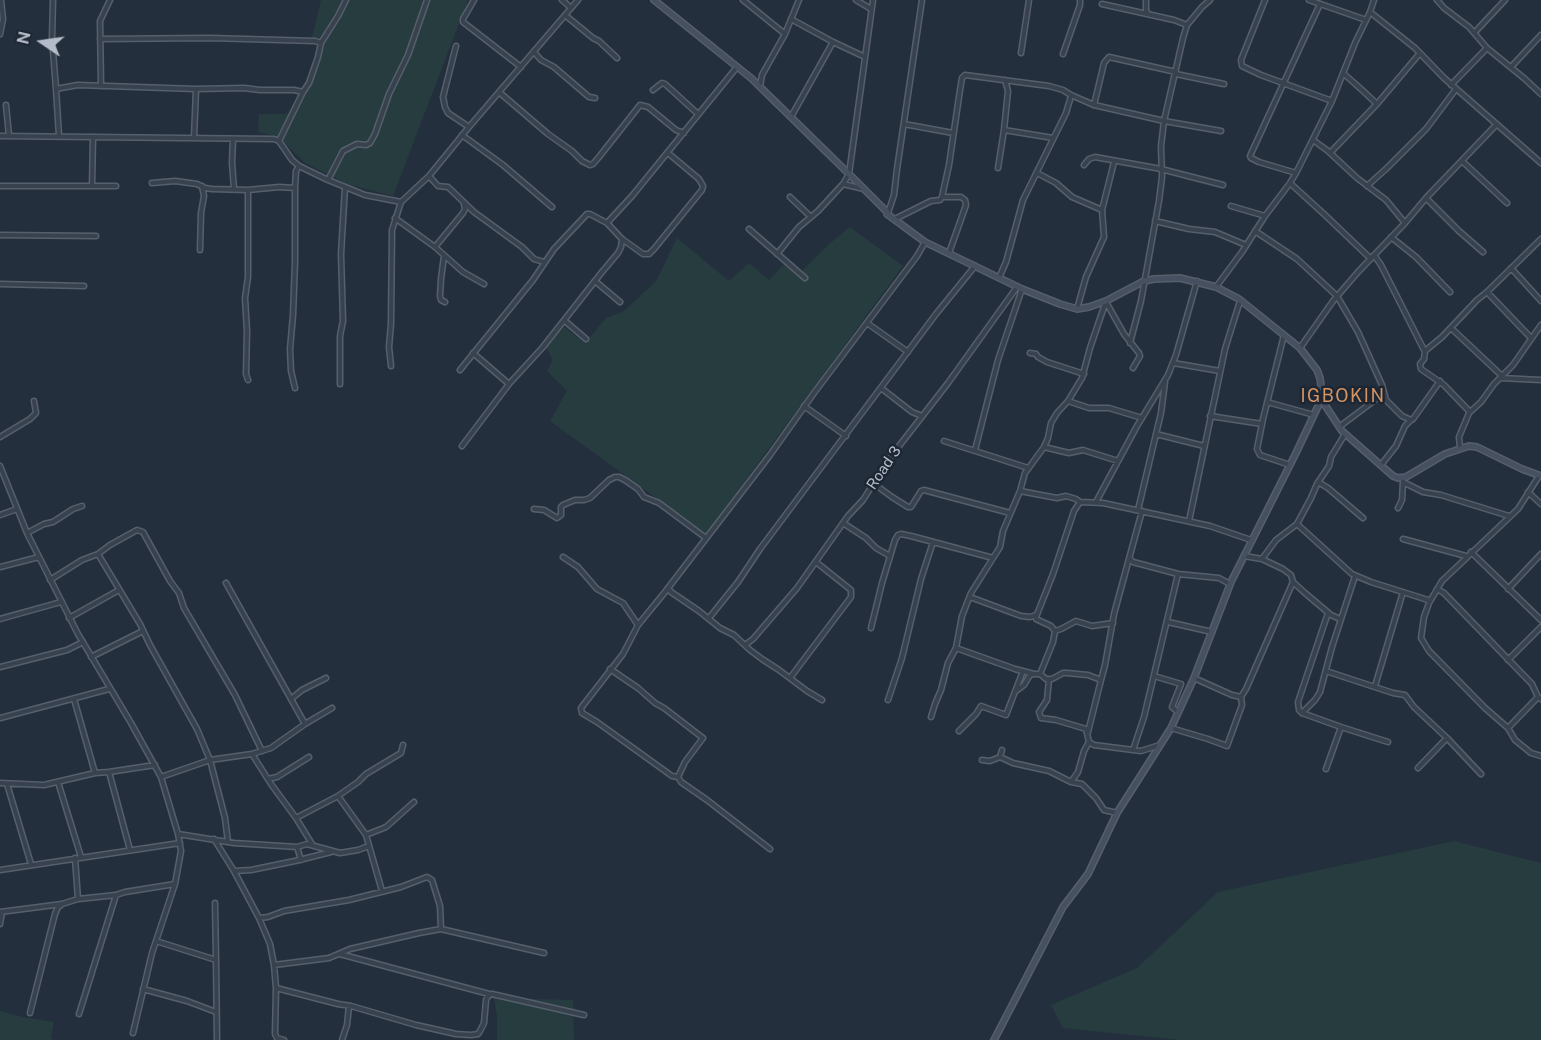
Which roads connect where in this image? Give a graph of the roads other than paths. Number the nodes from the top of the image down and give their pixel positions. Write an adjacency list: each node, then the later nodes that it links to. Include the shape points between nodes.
1 (1, 0): 35 (street)
2 (53, 0): 63 (street)
3 (110, 0): 38 (street, via 100,21)
4 (346, 0): 40 (street)
5 (427, 0): 110 (street, via 375,134 370,143 343,151)
6 (474, 0): 51 (street, via 463,22)
7 (562, 0): 26 (street)
8 (578, 0): 26 (street)
9 (654, 0): 49 (main road)
10 (743, 0): 36 (street)
11 (799, 0): 31 (street)
12 (856, 0): 27 (street)
13 (873, 0): 27 (street)
14 (922, 0): 78 (street)
15 (1029, 0): 44 (street)
16 (1080, 0): 46 (street)
17 (1146, 0): 29 (street)
18 (1210, 0): 33 (street)
19 (1265, 0): 57 (street, via 1242,66)
20 (1309, 0): 25 (street)
21 (1374, 0): 28 (street)
22 (1437, 0): 34 (street)
23 (1504, 0): 34 (street)
24 (1102, 4): 29 (street)
25 (1320, 4): 32 (street); 57 (street)
26 (571, 8): 30 (street)
27 (871, 9): 47 (street)
28 (1370, 12): 32 (street); 45 (street)
29 (1149, 14): 33 (street)
30 (565, 15): 43 (street); 48 (street)
31 (791, 20): 36 (street); 39 (street)
32 (1366, 20): 53 (street)
33 (1187, 25): 52 (street)
34 (1475, 32): 42 (street)
35 (0, 34)
36 (785, 34): 54 (street)
37 (1541, 36): 50 (street)
38 (100, 39): 40 (street); 60 (street)
39 (833, 42): 47 (street); 76 (street)
40 (321, 43): 66 (street, via 314,71)
41 (456, 46): 80 (street, via 443,97 448,113)
42 (1487, 48): 50 (street); 59 (street)
43 (534, 52): 51 (street); 70 (street)
44 (1021, 53)
45 (1420, 53): 59 (street); 72 (street)
46 (1063, 54)
47 (865, 57): 97 (street)
48 (616, 58)
49 (737, 67): 55 (main road); 75 (street)
50 (1511, 67): 68 (street)
51 (521, 68): 67 (street)
52 (1176, 73): 58 (street); 74 (street, via 1109,57); 77 (street)
53 (1342, 73): 71 (street); 72 (street)
54 (762, 75): 55 (street); 61 (street)
55 (751, 78): 61 (main road)
56 (1004, 79): 69 (street, via 1048,86); 81 (street, via 1008,91); 84 (street, via 963,76)
57 (1285, 83): 71 (street); 107 (street, via 1251,159)
58 (1224, 84)
59 (1451, 85): 64 (street)
60 (101, 86): 62 (street); 63 (street)
61 (760, 86): 76 (main road)
62 (196, 88): 66 (street); 90 (street)
63 (56, 89): 88 (street)
64 (1456, 89): 79 (street); 119 (street, via 1425,129)
65 (653, 90): 75 (street, via 663,83)
66 (303, 92): 94 (street)
67 (499, 92): 80 (street); 83 (street, via 590,165 640,105)
68 (1541, 94)
69 (1071, 95): 74 (street); 91 (street)
70 (595, 98)
71 (1332, 101): 93 (street)
72 (1377, 104): 96 (street)
73 (6, 105): 87 (street)
74 (1094, 105): 77 (street)
75 (698, 114): 83 (street)
76 (791, 117): 101 (main road)
77 (1164, 121): 82 (street); 105 (street)
78 (904, 124): 84 (street); 134 (street, via 894,195)
79 (1496, 125): 98 (street); 100 (street)
80 (469, 127): 85 (street)
81 (1004, 130): 91 (street); 104 (street)
82 (1221, 132)
83 (684, 133): 95 (street)
84 (953, 133): 126 (street)
85 (462, 135): 109 (street); 132 (street)
86 (0, 136): 87 (street)
87 (9, 136): 88 (street)
88 (59, 136): 89 (street)
89 (93, 137): 90 (street); 117 (street)
90 (194, 138): 92 (street)
91 (1053, 138): 106 (street)
92 (233, 139): 94 (street); 122 (street)
93 (1313, 140): 96 (street); 107 (street)
94 (279, 141): 102 (street)
95 (668, 153): 141 (street); 148 (street, via 699,179 702,190 649,254 641,253)
96 (1330, 153): 119 (street)
97 (850, 161): 101 (street); 108 (street)
98 (1462, 161): 127 (street); 130 (street)
99 (1114, 162): 103 (street, via 1092,158); 105 (street); 133 (street)
100 (1541, 163)
101 (839, 164): 108 (main road)
102 (299, 165): 110 (street); 121 (street)
103 (1084, 165)
104 (998, 168)
105 (1161, 169): 115 (street); 139 (street)
106 (1037, 173): 133 (street, via 1072,197); 162 (street, via 1022,203)
107 (1296, 173): 112 (street)
108 (849, 174): 113 (street); 124 (main road)
109 (429, 176): 128 (street); 129 (street)
110 (328, 180): 120 (street)
111 (152, 183): 114 (street)
112 (1290, 183): 135 (street); 157 (street)
113 (843, 184): 124 (street); 136 (street)
114 (202, 185): 122 (street); 152 (street)
115 (1223, 185)
116 (0, 186): 117 (street)
117 (92, 186): 118 (street)
118 (116, 186)
119 (1368, 186): 140 (street)
120 (345, 187): 128 (street); 204 (street)
121 (294, 188): 123 (street); 206 (street, via 290,352)
122 (234, 189): 123 (street)
123 (248, 190): 201 (street)
124 (865, 190): 134 (main road)
125 (790, 197): 136 (street)
126 (942, 197): 138 (street); 154 (street, via 961,197 966,205)
127 (1426, 198): 140 (street); 153 (street)
128 (401, 202): 137 (street)
129 (464, 202): 151 (street, via 463,213); 158 (street, via 534,259)
130 (1507, 203)
131 (1231, 206): 135 (street)
132 (552, 207)
133 (1102, 210): 179 (street, via 1104,237 1083,284)
134 (887, 214): 138 (main road)
135 (1265, 216): 143 (street)
136 (811, 217): 155 (street)
137 (395, 218): 151 (street); 194 (street)
138 (895, 219): 149 (main road)
139 (1155, 221): 150 (street, via 1215,232); 164 (street)
140 (1405, 223): 146 (street)
141 (607, 224): 148 (street); 158 (street, via 587,214)
142 (749, 229): 155 (street)
143 (1255, 231): 150 (street); 173 (street, via 1298,259)
144 (0, 235): 145 (street)
145 (96, 236)
146 (1391, 237): 157 (street); 171 (street)
147 (1541, 238): 160 (street)
148 (622, 239): 163 (street, via 620,251)
149 (925, 242): 154 (main road); 181 (street)
150 (1246, 245): 170 (street)
151 (435, 247): 156 (street)
152 (200, 250)
153 (1483, 252)
154 (949, 253): 159 (main road)
155 (777, 254): 161 (street)
156 (444, 256): 167 (street); 177 (street, via 440,299)
157 (1373, 257): 173 (street); 189 (street)
158 (544, 262): 191 (street)
159 (975, 266): 162 (main road); 190 (street)
160 (1511, 268): 172 (street); 176 (street)
161 (805, 278)
162 (999, 278): 169 (main road)
163 (595, 281): 178 (street); 180 (street)
164 (1144, 281): 165 (main road, via 1172,277); 175 (main road); 187 (street)
165 (1197, 281): 170 (main road); 193 (street)
166 (0, 284): 168 (street)
167 (484, 284)
168 (84, 286)
169 (1020, 287): 179 (main road); 217 (street, Road 3); 235 (street)
170 (1216, 287): 174 (main road)
171 (1450, 292)
172 (1487, 292): 182 (street); 185 (street)
173 (1337, 296): 188 (street); 208 (street, via 1358,332)
174 (1240, 300): 184 (main road); 197 (street)
175 (1106, 301): 179 (main road); 187 (street); 198 (street)
176 (1541, 301)
177 (445, 302)
178 (620, 302)
179 (1077, 309)
180 (565, 321): 186 (street); 205 (street)
181 (867, 323): 190 (street); 213 (street)
182 (1451, 328): 189 (street); 199 (street)
183 (1540, 328): 185 (street)
184 (1284, 335): 188 (main road); 212 (street)
185 (1531, 338): 199 (street)
186 (586, 339)
187 (1130, 343): 195 (street, via 1140,356)
188 (1300, 348): 209 (main road, via 1317,370)
189 (1425, 351): 203 (street, via 1420,367)
190 (908, 352): 207 (street)
191 (473, 353): 196 (street); 205 (street)
192 (1030, 353): 198 (street)
193 (1173, 363): 197 (street); 200 (street)
194 (391, 366)
195 (1133, 368)
196 (460, 369)
197 (1220, 371): 218 (street)
198 (1084, 374): 211 (street)
199 (1501, 377): 202 (street); 215 (street)
200 (1166, 379): 220 (street); 226 (street)
201 (248, 380)
202 (1541, 380)
203 (1440, 381): 215 (street); 221 (street)
204 (340, 384)
205 (509, 384): 231 (street)
206 (295, 388)
207 (881, 388): 214 (street); 228 (street)
208 (1384, 394): 219 (street); 225 (street)
209 (1321, 399): 216 (main road); 225 (main road)
210 (34, 401): 229 (street, via 36,413)
211 (1068, 401): 220 (street); 233 (street, via 1054,419)
212 (1268, 402): 216 (street); 223 (street)
213 (804, 406): 228 (street); 263 (street)
214 (912, 412): 217 (street); 222 (street)
215 (1470, 412): 234 (street, via 1459,437)
216 (1314, 415): 237 (main road)
217 (922, 416): 222 (street, Road 3)
218 (1210, 416): 223 (street); 232 (street)
219 (1404, 417): 221 (street); 224 (street)
220 (1142, 418): 236 (street)
221 (1411, 420): 224 (street)
222 (916, 423): 244 (street, Road 3)
223 (1262, 424): 237 (street, via 1258,453)
224 (1405, 426): 238 (street)
225 (1339, 427): 227 (main road)
226 (1156, 434): 232 (street); 254 (street)
227 (1345, 434): 238 (main road); 243 (street)
228 (846, 436): 297 (street)
229 (0, 437)
230 (944, 441): 235 (street)
231 (462, 446)
232 (1204, 446): 259 (street)
233 (1044, 447): 236 (street, via 1069,453 1083,450); 240 (street)
234 (1460, 448): 241 (main road, via 1477,447); 242 (main road)
235 (975, 450): 240 (street)
236 (1118, 461): 248 (street)
237 (1290, 465): 265 (main road)
238 (1381, 465): 242 (main road)
239 (0, 466): 252 (street)
240 (1028, 468): 245 (street)
241 (1540, 476): 246 (street)
242 (1402, 480): 251 (street); 257 (street, via 1423,492)
243 (1318, 482): 258 (street); 261 (street)
244 (873, 483): 255 (street, via 908,507 924,490); 260 (street, Road 3)
245 (1020, 491): 247 (street, via 1066,496); 255 (street)
246 (1528, 492): 249 (street); 257 (street)
247 (1080, 502): 248 (street); 295 (street)
248 (1096, 503): 254 (street)
249 (1541, 504)
250 (82, 506): 262 (street)
251 (1398, 508)
252 (17, 509): 256 (street); 262 (street)
253 (534, 509): 263 (street, via 557,518 562,505 590,498 609,480 619,477)
254 (1140, 511): 259 (street); 277 (street)
255 (1010, 513): 275 (street)
256 (0, 515)
257 (1509, 516): 267 (street)
258 (1363, 518)
259 (1189, 521): 265 (street)
260 (843, 523): 270 (street); 278 (street, Road 3)
261 (1296, 524): 276 (street, via 1276,540); 281 (street)
262 (27, 533): 273 (street)
263 (706, 538): 289 (street)
264 (1403, 539): 272 (street)
265 (1251, 540): 271 (main road)
266 (933, 542): 270 (street, via 901,534); 275 (street); 334 (street)
267 (1471, 552): 272 (street); 287 (street)
268 (98, 554): 282 (street); 288 (street); 353 (street, via 137,530 145,534)
269 (1541, 554): 287 (street)
270 (890, 556): 305 (street)
271 (1244, 556): 276 (street); 285 (main road)
272 (1466, 556): 286 (street)
273 (39, 557): 279 (street); 282 (street)
274 (563, 557): 303 (street, via 597,589 623,603)
275 (993, 558): 291 (street)
276 (1262, 559): 283 (street, via 1288,573)
277 (1131, 560): 280 (street); 302 (street)
278 (816, 562): 310 (street, Road 3); 322 (street, via 852,592 851,597)
279 (0, 567)
280 (1178, 574): 285 (street, via 1216,577); 301 (street)
281 (1355, 576): 290 (street); 299 (street)
282 (50, 580): 293 (street)
283 (1293, 582): 294 (street); 329 (street)
284 (226, 583): 332 (street)
285 (1230, 584): 308 (main road)
286 (1437, 589): 313 (street); 343 (street, via 1424,617 1423,642)
287 (1509, 589): 300 (street)
288 (119, 590): 296 (street); 306 (street)
289 (668, 591): 297 (street); 303 (street)
290 (1402, 592): 292 (street); 326 (street)
291 (969, 597): 295 (street, via 1021,616); 311 (street)
292 (1428, 600)
293 (61, 602): 296 (street); 298 (street)
294 (1328, 613): 299 (street); 337 (street, via 1298,702)
295 (1037, 615): 307 (street, via 1036,620)
296 (69, 618): 309 (street)
297 (709, 618): 310 (street)
298 (0, 619)
299 (1341, 620): 317 (street)
300 (1541, 620)
301 (1168, 622): 308 (street); 320 (street)
302 (1113, 624): 307 (street, via 1092,626 1076,621); 325 (street)
303 (638, 625): 315 (street)
304 (1541, 627): 313 (street)
305 (871, 628)
306 (142, 631): 312 (street); 358 (street)
307 (1054, 631): 319 (street)
308 (1212, 632): 323 (main road)
309 (83, 642): 312 (street); 314 (street, via 67,650)
310 (745, 645): 322 (street)
311 (956, 648): 316 (street); 338 (street)
312 (91, 657): 327 (street)
313 (1508, 660): 330 (street)
314 (0, 667)
315 (610, 669): 367 (street, via 702,738); 367 (street, via 581,708 582,713)
316 (1023, 671): 318 (street); 328 (street)
317 (1326, 671): 326 (street); 337 (street, via 1320,692)
318 (1034, 674): 319 (street); 328 (street)
319 (1040, 674): 324 (street)
320 (1154, 676): 336 (street, via 1181,684 1172,707); 351 (street)
321 (326, 678): 332 (street)
322 (790, 678): 333 (street)
323 (1194, 678): 329 (street); 336 (main road)
324 (1049, 679): 325 (street, via 1067,673); 345 (street, via 1040,718 1079,726)
325 (1101, 680): 345 (street)
326 (1375, 686): 346 (street, via 1407,696)
327 (109, 689): 331 (street); 360 (street)
328 (1016, 691): 344 (street, via 1006,715 981,706)
329 (1241, 697): 342 (street, via 1242,705 1227,746)
330 (1540, 698): 343 (street)
331 (74, 699): 339 (street); 364 (street)
332 (291, 699): 340 (street)
333 (822, 700)
334 (888, 700)
335 (332, 708): 340 (street)
336 (1178, 712): 342 (main road)
337 (1302, 713): 341 (street)
338 (931, 717)
339 (0, 718)
340 (305, 724): 353 (street)
341 (1341, 727): 348 (street); 362 (street)
342 (1171, 728): 350 (main road)
343 (1508, 728): 355 (street, via 1515,740)
344 (959, 731)
345 (1088, 733): 347 (street)
346 (1447, 738): 361 (street); 365 (street)
347 (1089, 742): 351 (street); 370 (street)
348 (1388, 742)
349 (403, 745): 373 (street, via 401,753)
350 (1161, 745): 351 (street, via 1140,751); 375 (main road)
351 (1134, 748)
352 (1002, 750): 357 (street)
353 (262, 751): 354 (street)
354 (252, 754): 358 (street); 368 (street)
355 (1541, 756)
356 (309, 757): 368 (street)
357 (1000, 757): 359 (street); 370 (street, via 1050,771)
358 (210, 760): 366 (street); 380 (street)
359 (982, 760)
360 (155, 765): 363 (street); 366 (street)
361 (1418, 768)
362 (1326, 769)
363 (109, 772): 364 (street); 386 (street)
364 (95, 773): 369 (street)
365 (1481, 774)
366 (161, 777): 377 (street)
367 (678, 777): 385 (street)
368 (268, 779): 376 (street)
369 (58, 782): 372 (street); 388 (street)
370 (1071, 782): 375 (street, via 1083,784 1104,810)
371 (0, 783): 372 (street)
372 (7, 784): 391 (street)
373 (338, 796): 376 (street); 378 (street)
374 (414, 802): 378 (street, via 386,827)
375 (1117, 813): 421 (main road, via 1088,874 1063,907)
376 (296, 818): 382 (street)
377 (178, 834): 379 (street); 381 (street)
378 (366, 835): 383 (street)
379 (214, 839): 380 (street); 393 (street)
380 (228, 842): 384 (street)
381 (180, 843): 386 (street); 394 (street)
382 (312, 845): 384 (street); 387 (street)
383 (369, 846): 387 (street, via 340,854); 395 (street)
384 (297, 847): 390 (street)
385 (770, 849)
386 (130, 850): 388 (street)
387 (332, 852): 390 (street)
388 (81, 857): 389 (street)
389 (75, 858): 391 (street); 397 (street)
390 (301, 860): 393 (street)
391 (31, 864): 392 (street)
392 (0, 870)
393 (234, 870): 401 (street)
394 (175, 884): 396 (street); 404 (street)
395 (382, 891): 401 (street); 403 (street, via 429,878 440,906)
396 (116, 895): 397 (street); 415 (street)
397 (78, 899): 399 (street)
398 (215, 903): 407 (street)
399 (62, 904): 400 (street); 414 (street, via 55,915)
400 (1, 912): 402 (street)
401 (259, 918): 408 (street)
402 (0, 924)
403 (441, 929): 405 (street); 406 (street)
404 (156, 941): 407 (street); 410 (street)
405 (544, 953)
406 (339, 954): 408 (street); 411 (street)
407 (216, 960): 413 (street)
408 (274, 965): 409 (street)
409 (276, 988): 412 (street); 419 (street, via 275,1034)
410 (142, 989): 413 (street); 417 (street)
411 (490, 994): 412 (street, via 482,1029 471,1035); 416 (street)
412 (349, 1006): 420 (street)
413 (216, 1012): 418 (street)
414 (30, 1013)
415 (79, 1014)
416 (584, 1015)
417 (133, 1033)
418 (217, 1040)
419 (284, 1040)
420 (342, 1040)
421 (994, 1040)

